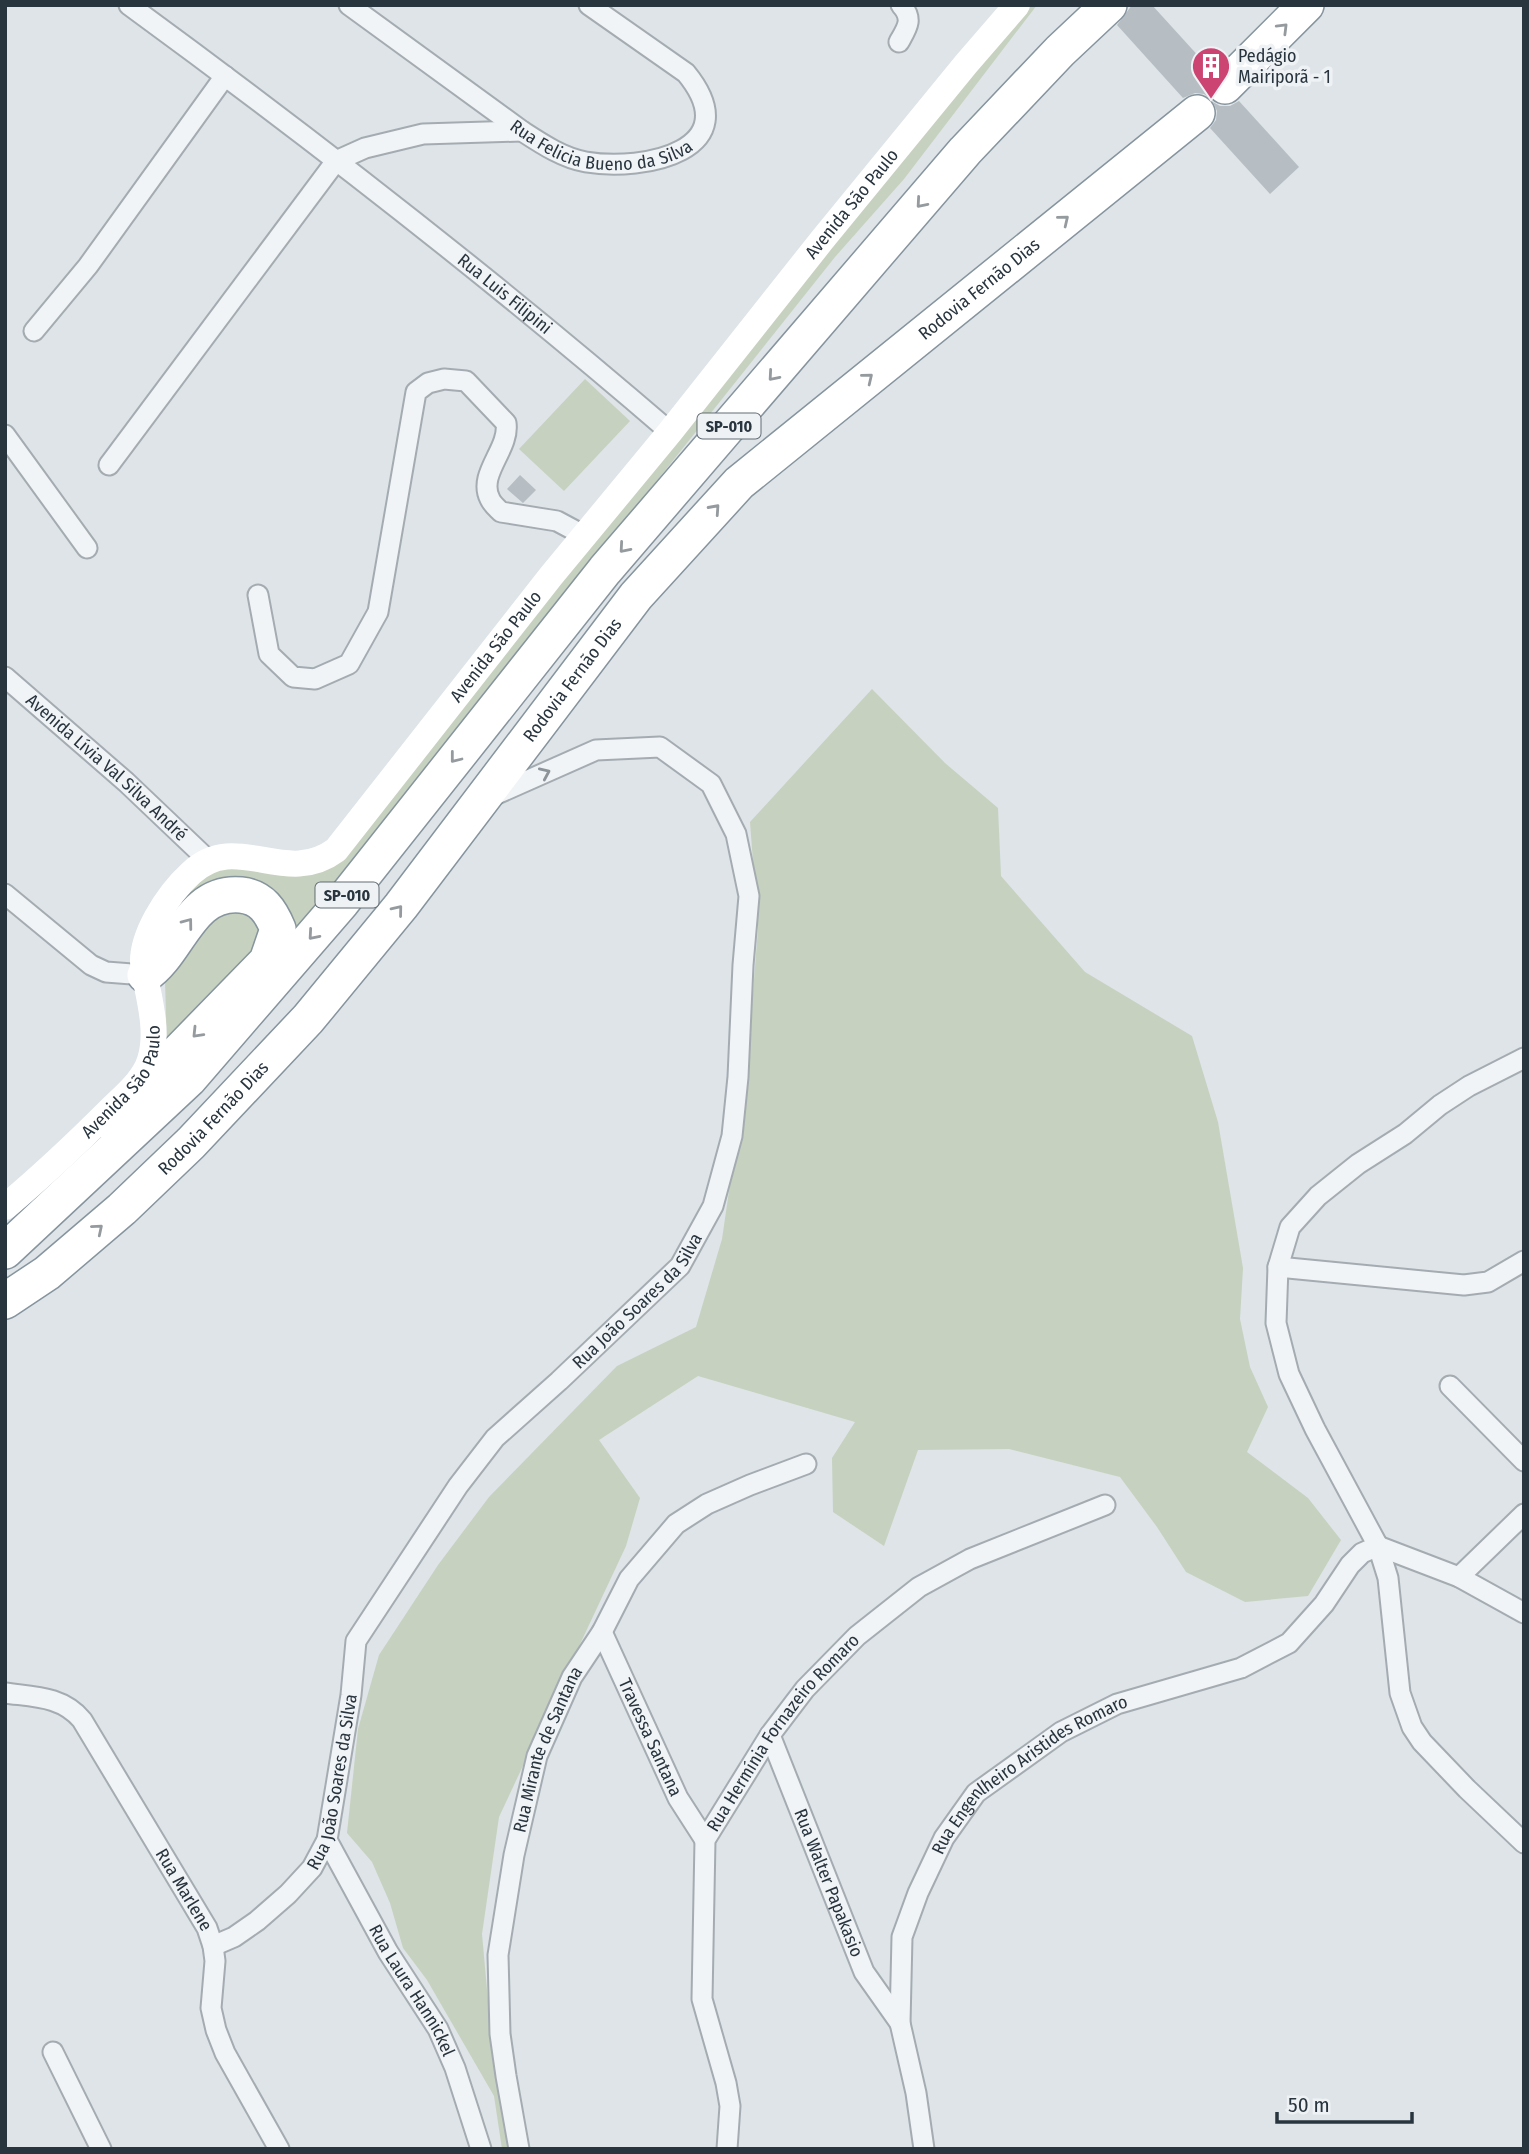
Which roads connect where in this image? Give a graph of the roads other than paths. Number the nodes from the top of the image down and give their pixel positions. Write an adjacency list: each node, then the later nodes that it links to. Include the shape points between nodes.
1 (129, 5): 10 (street, Rua Luis Filipini)
2 (349, 5): 13 (street, Rua Felicia Bueno da Silva)
3 (590, 5): 13 (street, Rua Felicia Bueno da Silva, via 686,73 698,88 704,124 690,146 643,164 583,162)
4 (901, 5): 9 (street, via 909,24)
5 (1074, 5): 14 (highway, via 996,86)
6 (1109, 5): 14 (highway, SP-010)
7 (1306, 5): 11 (highway, one-way to 7)
8 (1010, 9): 17 (street, Avenida São Paulo)
9 (898, 42)
10 (225, 76): 15 (street, Rua Luis Filipini); 16 (street, via 96,256)
11 (1226, 86)
12 (1197, 113): 24 (highway, Rodovia Fernão Dias / SP-010, one-way to 12, via 636,596 739,483)
13 (522, 131): 15 (street, via 423,135 365,148)
14 (965, 151): 31 (highway, SP-010, one-way to 31, via 605,570 342,902 189,1079)
15 (336, 161): 17 (street, Rua Luis Filipini, via 565,341); 19 (street)
16 (34, 331)
17 (670, 432): 20 (street, Avenida São Paulo)
18 (5, 435): 21 (street)
19 (108, 465)
20 (585, 536): 22 (street, via 557,521 500,512 489,498 487,479 506,440 506,424 466,382 444,379 416,392 378,612 348,664 315,679 293,677 269,654); 25 (street, Avenida São Paulo, via 336,850 301,865 229,855)
21 (86, 548)
22 (258, 595)
23 (5, 677): 25 (street, Avenida Lívia Val Silva André)
24 (482, 801): 34 (highway, Rodovia Fernão Dias / SP-010, one-way to 24, via 191,1143 308,1019); 48 (street, Rua João Soares da Silva, one-way to 48, via 596,750 660,747 711,784 736,834 748,896 732,1136 713,1206 680,1266 495,1438 356,1641)
25 (208, 860): 27 (street, Avenida São Paulo, via 190,874 150,931 145,944)
26 (5, 894): 27 (street, via 91,965 121,975)
27 (145, 975): 29 (street, Avenida São Paulo, via 153,1051 145,1072 88,1132); 30 (highway, one-way to 30, via 196,912 213,900 244,895 259,901 278,929 267,961)
28 (1524, 1058): 33 (street, via 1440,1105 1318,1196 1290,1227)
29 (5, 1207)
30 (5, 1229)
31 (5, 1251)
32 (1524, 1261): 33 (street, via 1488,1282 1464,1285)
33 (1279, 1267): 42 (street, via 1276,1323 1289,1374)
34 (47, 1273): 35 (highway, Rodovia Fernão Dias / SP-010); 36 (highway, via 24,1305)
35 (5, 1301)
36 (5, 1321)
37 (1450, 1386): 38 (street)
38 (1524, 1461)
39 (806, 1464): 45 (street, Rua Mirante de Santana, via 707,1504 676,1524 629,1579)
40 (1105, 1505): 47 (street, Rua Hermínia Fornazeiro Romaro, via 970,1559 919,1587 857,1636 805,1689)
41 (1524, 1514): 43 (street)
42 (1378, 1546): 43 (street); 50 (street, via 1388,1578 1400,1693 1412,1727 1458,1780); 52 (street, Rua Engenlheiro Aristides Romaro, via 1350,1565 1324,1604 1289,1643 1241,1668 1117,1704 1061,1732 976,1793 944,1838 902,1937)
43 (1459, 1577): 44 (street)
44 (1524, 1613)
45 (602, 1632): 49 (street, Travessa Santana, via 678,1798); 57 (street, Rua Mirante de Santana, via 572,1677 537,1756 506,1900 498,1997)
46 (5, 1693): 51 (street, Rua Marlene, via 50,1698 73,1709 197,1909)
47 (770, 1735): 49 (street, Rua Hermínia Fornazeiro Romaro); 52 (street, Rua Walter Papakasio, via 864,1972)
48 (327, 1840): 51 (street, Rua João Soares da Silva, via 312,1868 288,1894 257,1921); 56 (street, Rua Laura Hannickel, via 388,1952 438,2029)
49 (705, 1840): 58 (street, Rua Hermínia Fornazeiro Romaro, via 702,1998 730,2106)
50 (1524, 1843)
51 (214, 1946): 55 (street, Rua Marlene, via 216,2030)
52 (900, 2023): 59 (street, Rua Engenlheiro Aristides Romaro)
53 (53, 2052): 54 (street)
54 (101, 2149)
55 (279, 2149)
56 (481, 2149)
57 (519, 2149)
58 (727, 2149)
59 (924, 2149)

